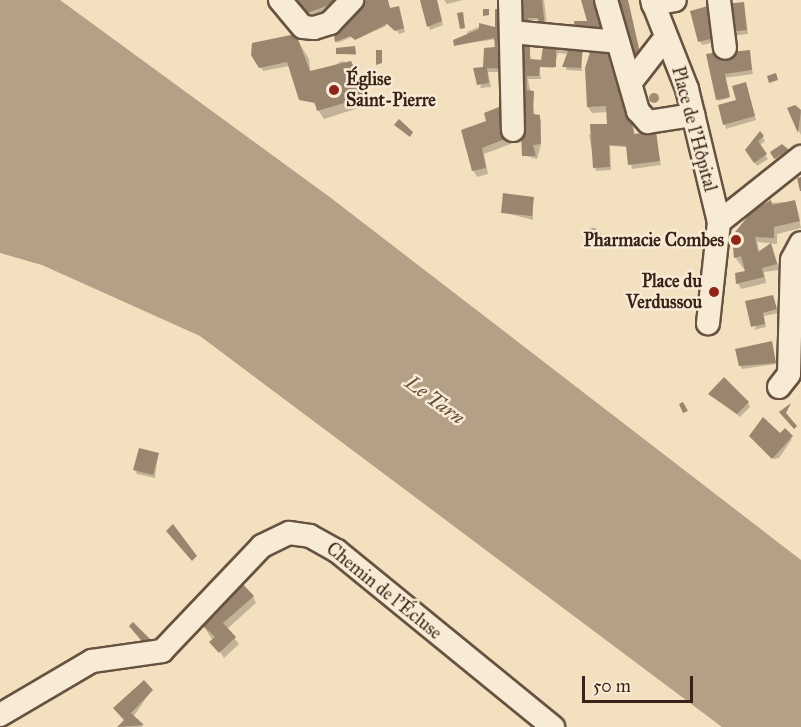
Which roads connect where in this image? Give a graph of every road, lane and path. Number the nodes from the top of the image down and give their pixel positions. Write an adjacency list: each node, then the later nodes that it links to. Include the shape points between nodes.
1 (280, 0): 2 (street, via 303,27 330,23)
2 (351, 0)
3 (510, 0): 7 (street)
4 (606, 0): 9 (street)
5 (720, 0): 10 (street)
6 (660, 1): 8 (street, Place de l'Hôpital)
7 (511, 32): 9 (street); 13 (street)
8 (666, 37): 11 (street, Place de l'Hôpital); 12 (street, Place de l'Hôpital)
9 (618, 42): 11 (street)
10 (725, 48)
11 (631, 82): 12 (street, via 639,111 648,122)
12 (693, 115): 15 (street, Place de l'Hôpital)
13 (513, 129)
14 (801, 157): 15 (street)
15 (719, 222): 17 (street)
16 (801, 243): 18 (street, via 792,260 789,374)
17 (708, 323)
18 (778, 387)
19 (0, 715): 20 (street, Chemin de l'Écluse, via 92,661 162,651 262,546 289,533 310,536 337,551)
20 (553, 727)

